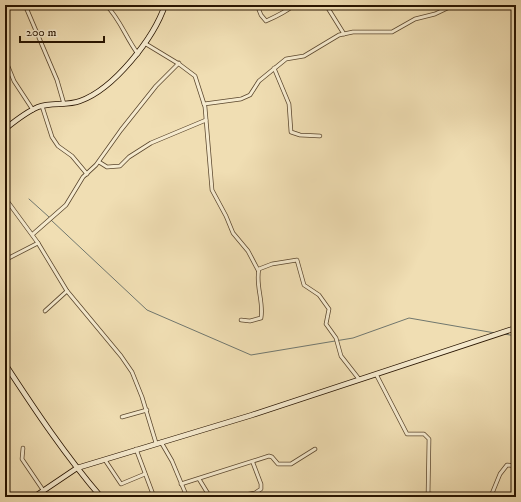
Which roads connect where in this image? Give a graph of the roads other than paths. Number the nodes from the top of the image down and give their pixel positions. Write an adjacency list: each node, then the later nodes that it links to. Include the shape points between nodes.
1 (25, 5): 14 (street, via 57,80)
2 (106, 5): 10 (street, via 114,12)
3 (165, 5): 9 (main road, via 157,26)
4 (258, 5): 5 (street, via 266,22)
5 (294, 5)
6 (326, 5): 8 (street)
7 (454, 5): 8 (street, via 416,19 392,32)
8 (344, 34): 13 (street, via 304,56 286,60)
9 (146, 44): 10 (main road); 12 (street)
10 (138, 54): 14 (main road, via 103,88 80,101)
11 (5, 59): 17 (street, via 14,81)
12 (179, 63): 15 (street, via 195,76); 21 (street, via 156,86)
13 (274, 68): 15 (street, via 259,81 250,94 241,99); 20 (street, via 289,104 291,132)
14 (64, 104): 16 (main road)
15 (204, 104): 18 (street)
16 (42, 106): 17 (main road); 22 (street, via 52,137)
17 (33, 110): 19 (main road)
18 (206, 120): 21 (street, via 151,144 129,157 120,166 107,167); 27 (street, via 214,195 233,233 248,251)
19 (5, 129)
20 (320, 136)
21 (99, 162): 22 (street)
22 (87, 174): 24 (street, via 66,205)
23 (5, 198): 24 (street)
24 (33, 234): 25 (street)
25 (38, 243): 26 (street); 28 (street)
26 (5, 260)
27 (258, 270): 30 (street, via 262,297 261,318); 34 (street, via 272,264 298,261 304,285 319,295 328,309 326,324 336,338 341,356)
28 (67, 292): 29 (street); 35 (street, via 132,372)
29 (45, 311)
30 (242, 320)
31 (516, 328): 33 (main road)
32 (5, 364): 44 (main road, via 35,412)
33 (376, 373): 34 (main road); 49 (street, via 407,434 424,434 429,439)
34 (359, 379): 37 (main road, via 183,437)
35 (146, 410): 36 (street); 37 (street)
36 (122, 417)
37 (159, 442): 39 (main road); 47 (street, via 172,461)
38 (23, 448): 48 (street, via 22,459)
39 (136, 449): 41 (main road); 45 (street)
40 (315, 449): 42 (street, via 291,464 278,464 269,456)
41 (104, 459): 44 (main road); 45 (street, via 121,484)
42 (252, 463): 46 (street); 55 (street, via 261,489 255,493)
43 (516, 466): 57 (street, via 506,465 492,496)
44 (77, 468): 48 (main road); 51 (main road)
45 (145, 474): 52 (street)
46 (199, 479): 47 (street); 54 (street)
47 (182, 484): 53 (street)
48 (43, 490): 50 (main road)
49 (428, 496): 56 (street)
50 (34, 497)
51 (101, 497)
52 (154, 497)
53 (187, 497)
54 (210, 497)
55 (234, 497)
56 (483, 497)
57 (488, 497)

